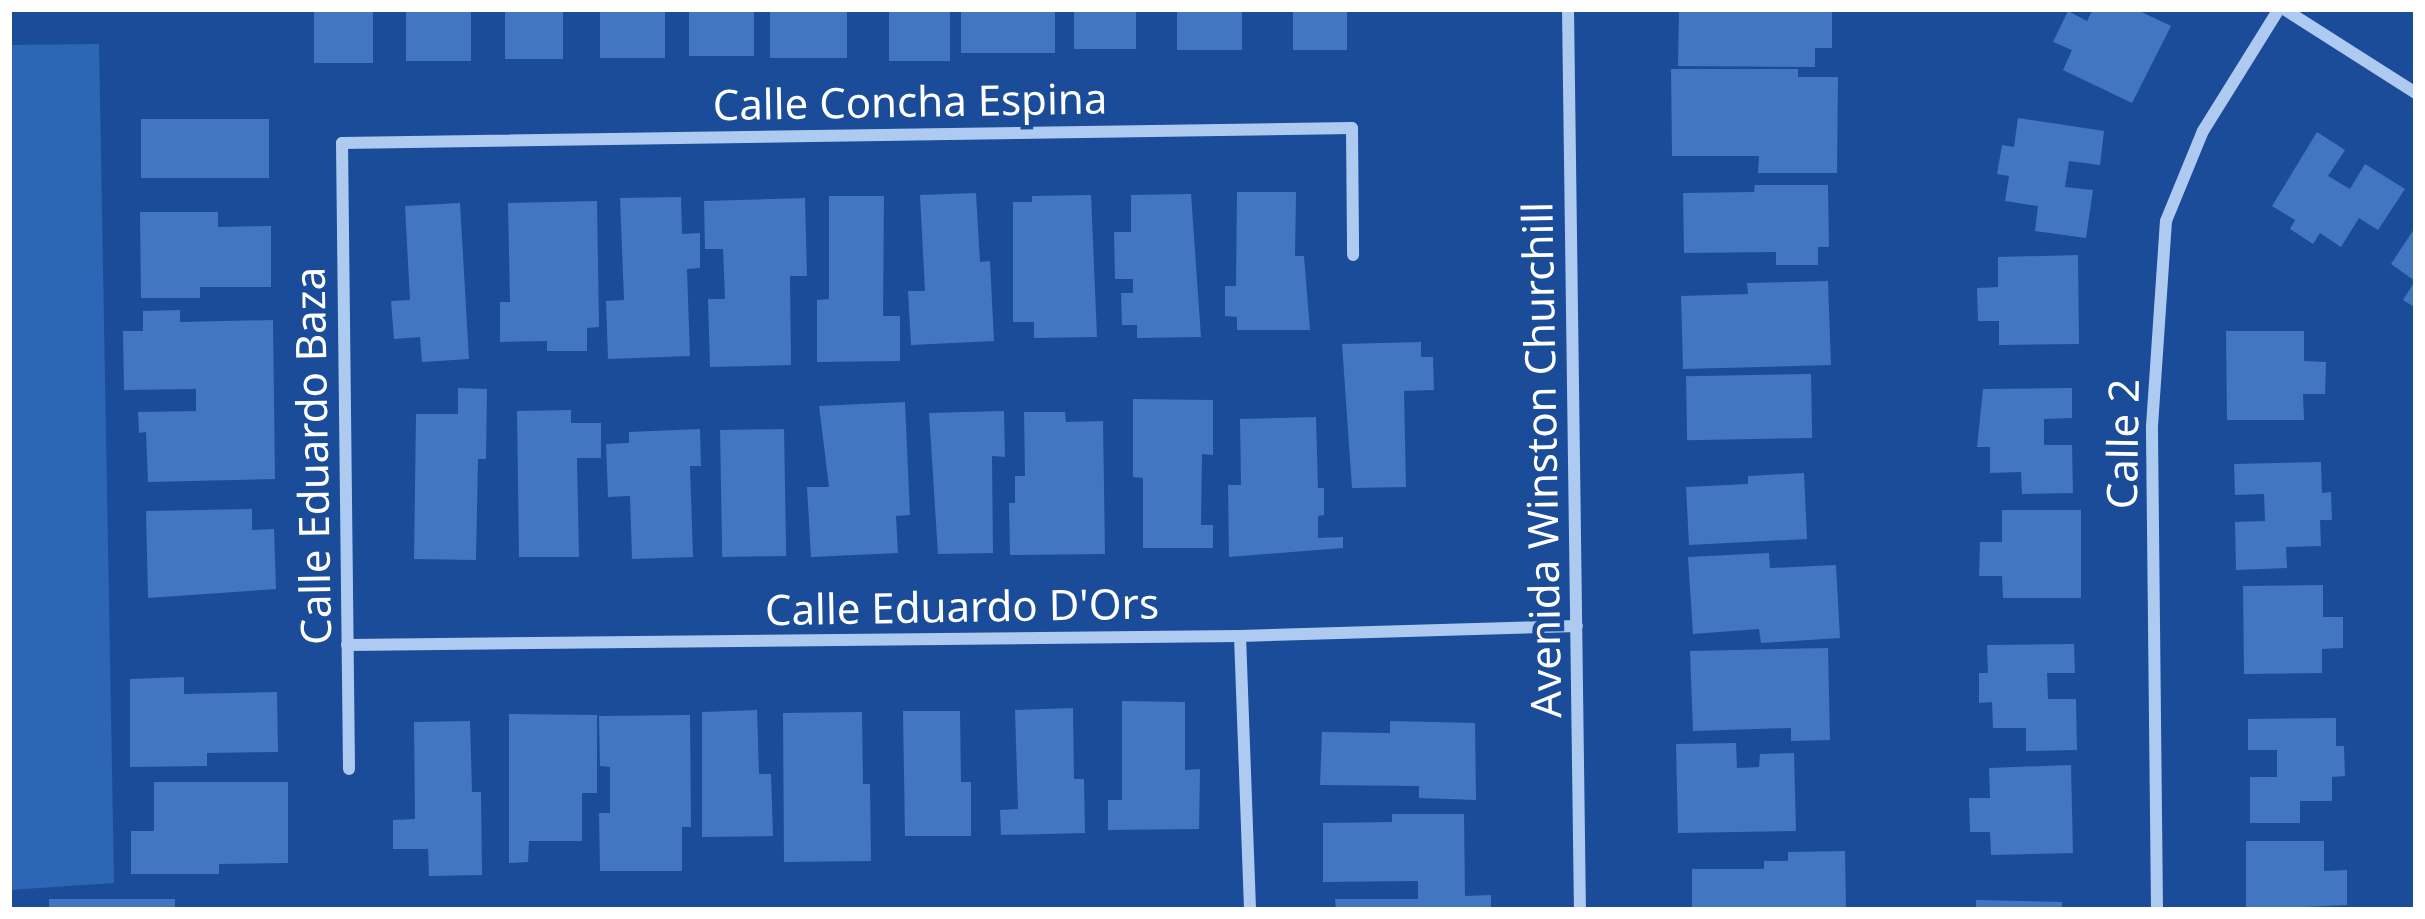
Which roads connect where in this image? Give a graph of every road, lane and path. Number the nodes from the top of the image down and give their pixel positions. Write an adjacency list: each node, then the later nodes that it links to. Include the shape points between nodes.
1 (1568, 9): 6 (street, Avenida Winston Churchill)
2 (2281, 9): 3 (street); 12 (street, Calle 2, via 2203,131 2166,221 2152,426)
3 (2416, 93)
4 (342, 143): 5 (street, Calle Concha Espina, via 1352,128); 8 (street, Calle Eduardo Baza)
5 (1353, 255)
6 (1576, 626): 7 (street, Calle Eduardo D'Ors); 11 (street, Avenida Winston Churchill)
7 (1240, 636): 8 (street, Calle Eduardo D'Ors); 10 (street)
8 (347, 645): 9 (street, Calle Eduardo Baza)
9 (349, 769)
10 (1250, 910)
11 (1580, 910)
12 (2157, 910)

